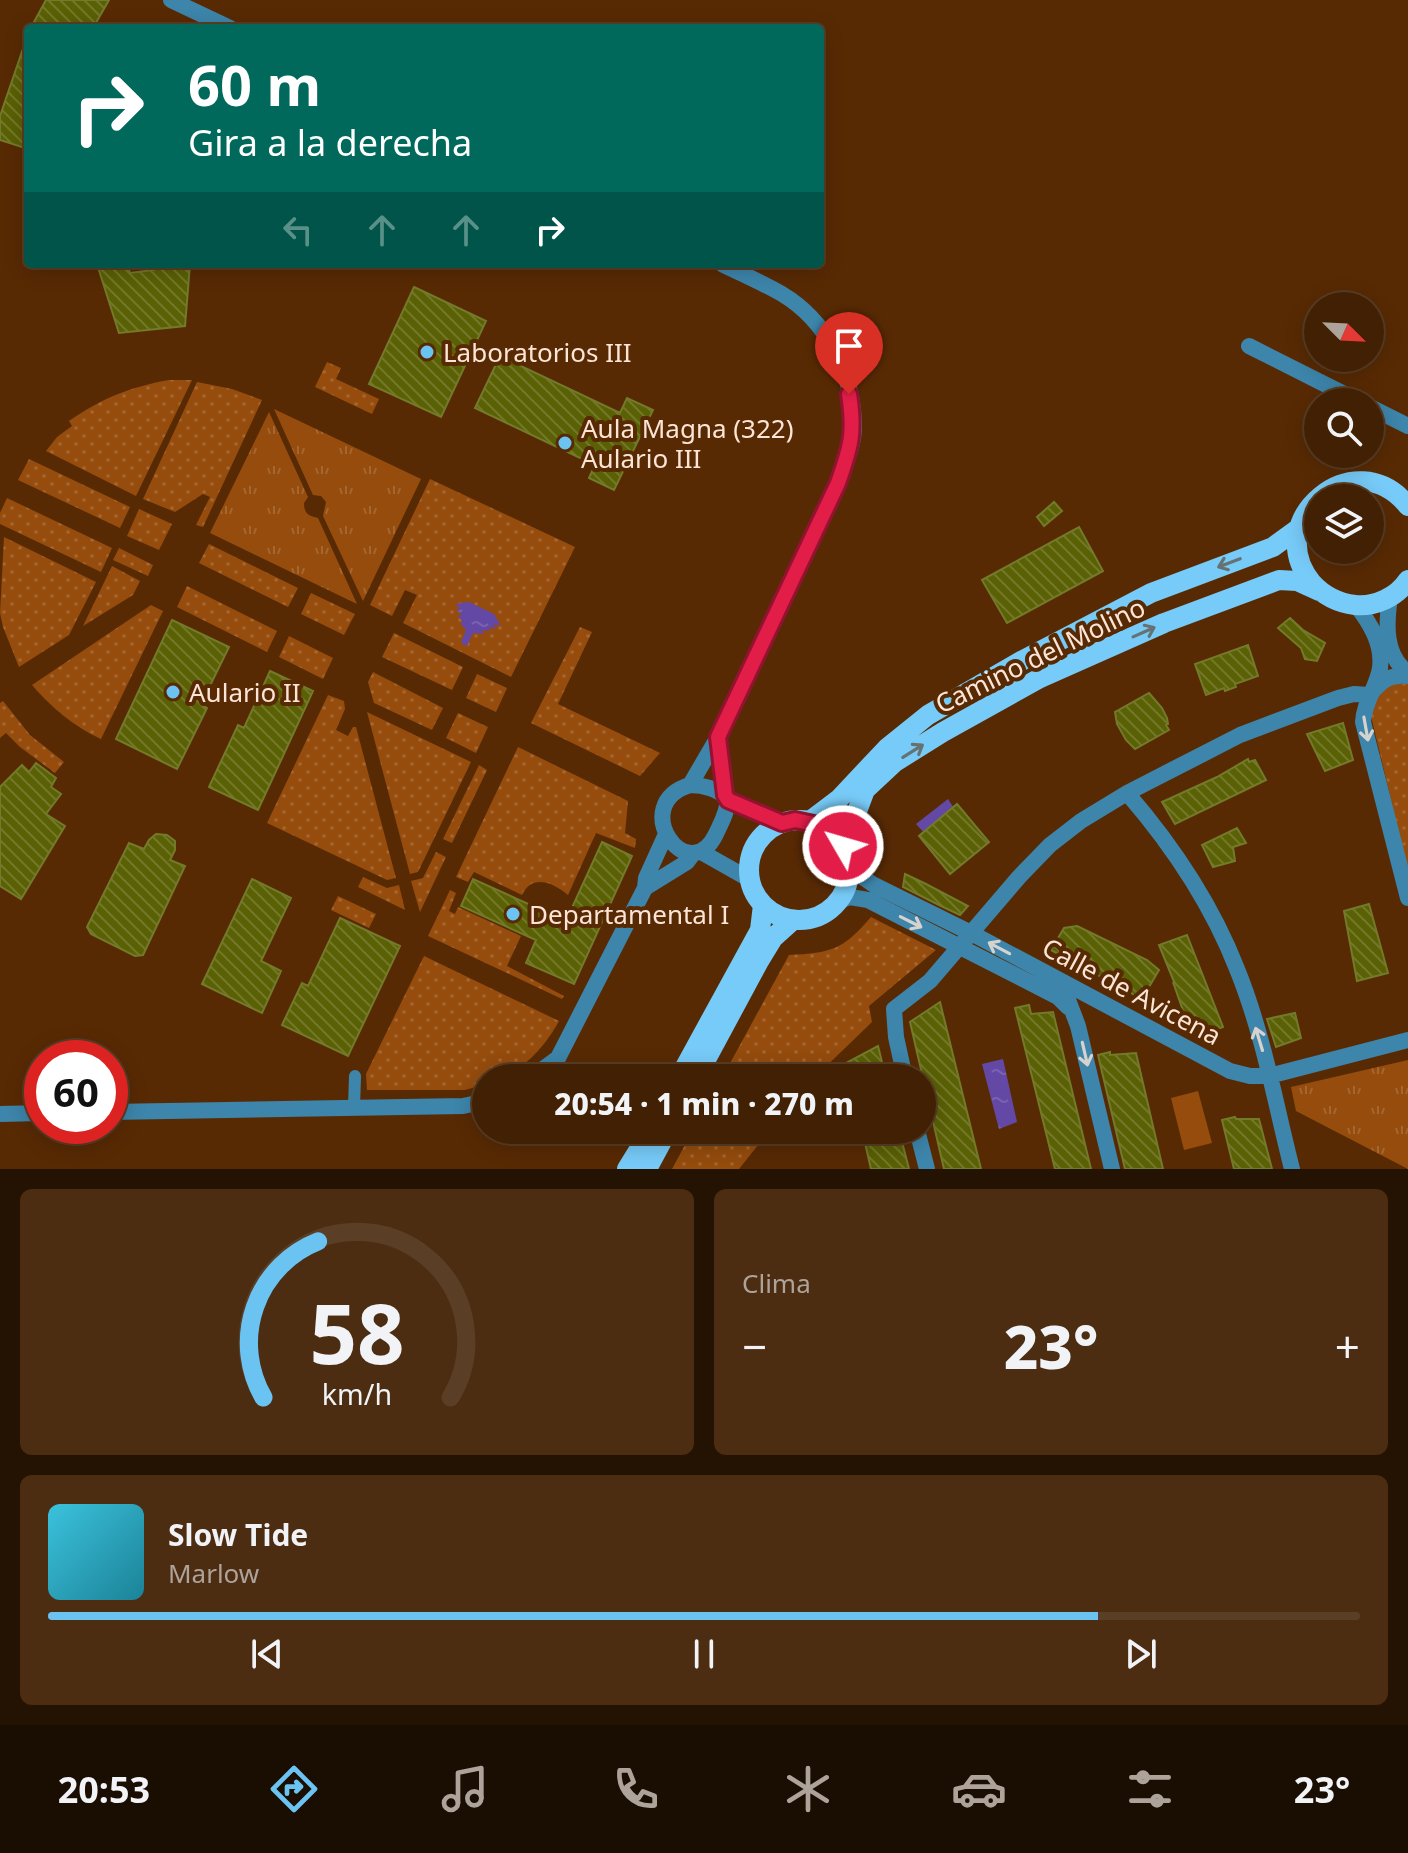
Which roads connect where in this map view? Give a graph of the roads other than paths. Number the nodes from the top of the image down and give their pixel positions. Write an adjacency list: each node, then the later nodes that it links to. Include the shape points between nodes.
1 (171, 0): 2 (street)
2 (222, 24)
3 (730, 268): 16 (street, via 784,295 813,318 836,349 854,425 838,483)
4 (1249, 346): 5 (street)
5 (1332, 388)
6 (1384, 414): 7 (street)
7 (1408, 426)
8 (1408, 506): 9 (main road, via 1374,483 1343,483 1323,492)
9 (1299, 528): 11 (main road, via 1297,552); 20 (main road, Camino del Molino, one-way to 20, via 1273,547 1151,593 928,715)
10 (1408, 580): 12 (main road)
11 (1319, 591): 13 (main road, Camino del Molino); 24 (main road, Camino del Molino, one-way to 11, via 865,790 895,762 943,732 1040,678 1164,623 1279,580)
12 (1390, 597): 13 (main road); 14 (street, via 1389,645)
13 (1356, 605): 15 (street, via 1371,624 1379,649 1380,669)
14 (1408, 674): 15 (street, via 1384,678)
15 (1369, 695): 18 (street, via 1338,698 1240,735); 27 (street, one-way to 27, via 1363,722)
16 (718, 737): 17 (street); 19 (street)
17 (690, 785): 19 (street); 22 (street, via 667,801 662,823)
18 (1127, 793): 31 (street, via 1050,845); 40 (street, one-way to 18, via 1237,969 1210,911 1172,850)
19 (726, 797): 21 (street); 23 (street, via 727,811 709,848)
20 (810, 821): 21 (main road); 24 (main road, via 835,834)
21 (782, 823): 25 (main road, via 755,845)
22 (666, 834): 23 (street, via 686,852); 26 (street)
23 (698, 853): 25 (street); 26 (street)
24 (849, 864): 28 (main road, via 849,880); 31 (street, Calle de Avicena, via 864,879)
25 (749, 879): 29 (main road)
26 (645, 888): 35 (street, via 558,1058)
27 (1408, 898)
28 (839, 901): 30 (main road, via 819,917); 31 (street, one-way to 31, via 868,900)
29 (763, 905): 30 (main road); 36 (main road, via 760,930)
30 (793, 920): 37 (main road, via 773,938)
31 (967, 940): 32 (street, Calle de Avicena, one-way to 31); 33 (street); 38 (street, via 930,981 894,1009)
32 (1081, 991): 33 (street, via 1069,993); 40 (street, Calle de Avicena, via 1230,1071)
33 (1068, 1007): 52 (street, one-way to 52, via 1078,1026)
34 (1408, 1040): 40 (street, Calle de Avicena)
35 (550, 1064)
36 (687, 1064)
37 (704, 1064)
38 (902, 1064)
39 (355, 1076): 42 (street)
40 (1269, 1076): 53 (street)
41 (472, 1104): 42 (street)
42 (354, 1108): 43 (street)
43 (128, 1112)
44 (24, 1113): 45 (street)
45 (0, 1114)
46 (642, 1144): 49 (main road)
47 (660, 1144): 50 (main road)
48 (921, 1144): 51 (street)
49 (627, 1169)
50 (647, 1169)
51 (927, 1169)
52 (1112, 1169)
53 (1292, 1169)

